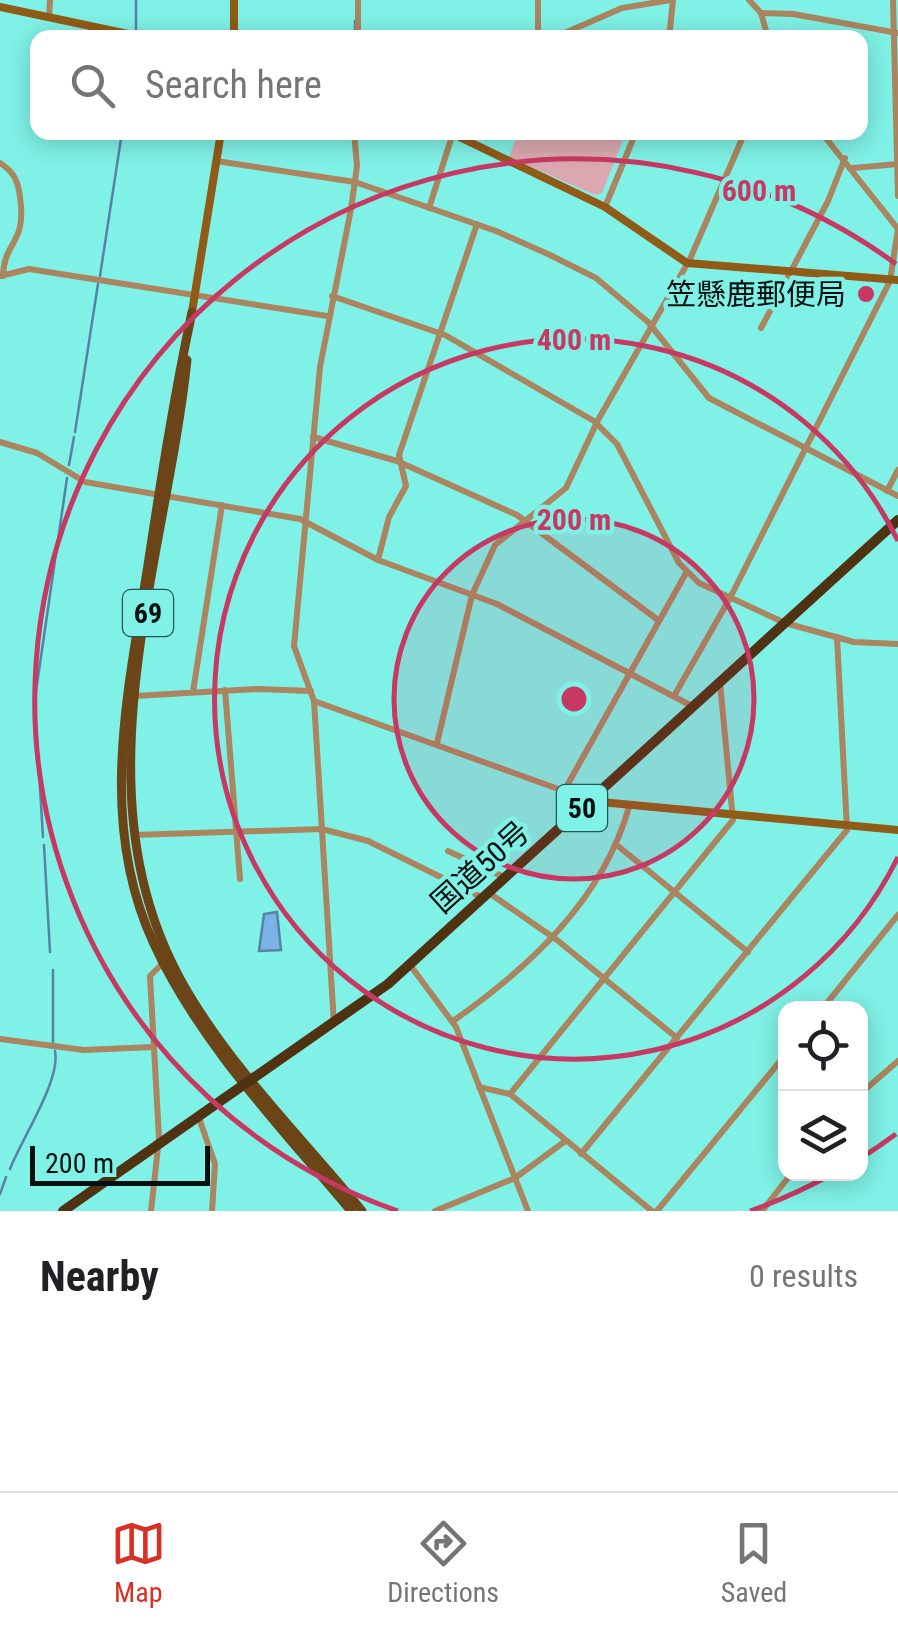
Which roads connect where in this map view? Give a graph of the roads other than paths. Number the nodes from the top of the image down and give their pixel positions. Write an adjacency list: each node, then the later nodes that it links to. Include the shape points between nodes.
1 (50, 0): 11 (street)
2 (234, 0): 13 (main road)
3 (358, 0): 14 (street)
4 (538, 0): 15 (street)
5 (672, 0): 8 (street); 17 (street)
6 (748, 0): 10 (street)
7 (893, 0): 19 (street)
8 (621, 4): 16 (street)
9 (0, 7): 11 (main road)
10 (761, 13): 18 (street); 19 (street)
11 (49, 18): 12 (main road)
12 (108, 30)
13 (234, 30)
14 (358, 30)
15 (538, 30)
16 (569, 30)
17 (670, 30)
18 (766, 30)
19 (896, 33): 30 (street)
20 (220, 140): 28 (main road)
21 (354, 140): 32 (street)
22 (450, 140): 34 (street)
23 (466, 140): 35 (main road)
24 (633, 140): 35 (street)
25 (742, 140): 37 (street)
26 (829, 140): 27 (street)
27 (844, 158): 31 (street); 38 (street)
28 (216, 161): 32 (street); 41 (main road)
29 (0, 163): 39 (street, via 19,185 25,219)
30 (898, 164): 31 (street); 33 (street)
31 (853, 168): 40 (street, via 898,229)
32 (355, 182): 34 (street); 42 (street)
33 (898, 196)
34 (429, 208): 36 (street)
35 (605, 208): 37 (main road)
36 (477, 224): 45 (street, via 596,278); 47 (street)
37 (687, 263): 38 (main road); 45 (street)
38 (790, 270): 40 (main road); 46 (street)
39 (2, 276): 41 (street, via 26,268)
40 (894, 280): 51 (street)
41 (196, 295): 43 (main road); 44 (street)
42 (332, 296): 44 (street); 47 (street)
43 (192, 312): 55 (main road, 69)
44 (327, 316): 49 (street)
45 (651, 326): 48 (street); 51 (street, via 709,398)
46 (760, 328)
47 (440, 334): 48 (street); 52 (street)
48 (597, 423): 58 (street, via 566,488); 62 (street, via 622,452)
49 (313, 437): 52 (street); 60 (street)
50 (0, 442): 55 (street, via 37,453 79,480)
51 (804, 448): 54 (street); 64 (street)
52 (397, 461): 58 (street); 61 (street, via 406,490 389,517)
53 (898, 470): 54 (street)
54 (887, 491): 56 (street)
55 (164, 495): 57 (street); 74 (main road, 69); 97 (main road, 69, via 127,696 119,789 132,886)
56 (898, 496)
57 (222, 505): 60 (street); 72 (street)
58 (524, 519): 63 (street, via 495,544); 65 (street)
59 (898, 520): 66 (highway, 国道50号 / 50)
60 (305, 522): 61 (street); 73 (street, via 294,646)
61 (378, 560): 63 (street)
62 (686, 573): 64 (street); 65 (street)
63 (472, 595): 69 (street); 78 (street)
64 (730, 598): 66 (street); 75 (street)
65 (658, 620): 69 (street)
66 (786, 623): 67 (street); 70 (highway, 国道50号 / 50)
67 (836, 637): 68 (street); 83 (street)
68 (898, 644)
69 (628, 672): 75 (street); 79 (street)
70 (720, 682): 77 (highway, 国道50号 / 50); 82 (street)
71 (225, 690): 72 (street); 73 (street); 84 (street)
72 (193, 692): 74 (street)
73 (311, 692): 76 (street)
74 (134, 696): 87 (main road, 69)
75 (674, 696): 77 (street)
76 (314, 701): 78 (street); 85 (street)
77 (693, 707): 80 (highway, 国道50号 / 50)
78 (437, 743): 79 (street)
79 (564, 791): 80 (street)
80 (590, 800): 81 (main road); 90 (highway, 国道50号 / 50)
81 (629, 807): 82 (main road); 88 (street)
82 (734, 816): 83 (main road); 92 (street)
83 (850, 825): 86 (main road); 96 (street)
84 (236, 829): 85 (street); 87 (street); 91 (street)
85 (322, 829): 93 (street, via 368,841); 102 (street)
86 (898, 830)
87 (133, 835): 108 (main road, 69, via 141,881 170,960)
88 (618, 846): 92 (street); 95 (street)
89 (448, 851): 90 (street)
90 (506, 878): 93 (highway, 国道50号 / 50)
91 (240, 879)
92 (674, 890): 96 (street); 99 (street)
93 (486, 896): 95 (street); 98 (highway, 国道50号 / 50)
94 (898, 915): 100 (street)
95 (552, 936): 99 (street); 101 (street)
96 (748, 952): 104 (street)
97 (163, 962): 105 (street, via 150,976); 108 (main road, 69, via 193,1016)
98 (410, 965): 101 (street); 102 (highway, 国道50号 / 50)
99 (606, 978): 104 (street); 111 (street)
100 (829, 1001)
101 (452, 1021): 109 (street)
102 (334, 1025): 108 (highway, 国道50号 / 50)
103 (0, 1038): 105 (street, via 84,1050)
104 (677, 1038): 115 (street)
105 (153, 1047): 114 (street)
106 (898, 1061): 110 (street)
107 (778, 1064): 125 (street)
108 (251, 1083): 112 (highway, 国道50号 / 50); 121 (main road, 69); 122 (main road, 69)
109 (479, 1087): 111 (street); 116 (street)
110 (863, 1091)
111 (510, 1094): 113 (street)
112 (199, 1118): 114 (highway, 国道50号 / 50); 120 (street, via 215,1164)
113 (564, 1142): 115 (street); 116 (street)
114 (159, 1144): 118 (highway, 国道50号 / 50); 119 (street)
115 (582, 1154): 125 (street)
116 (515, 1178): 123 (street); 124 (street)
117 (786, 1181): 126 (street)
118 (63, 1211)
119 (150, 1211)
120 (212, 1211)
121 (351, 1211)
122 (362, 1211)
123 (435, 1211)
124 (528, 1211)
125 (654, 1211)
126 (762, 1211)

